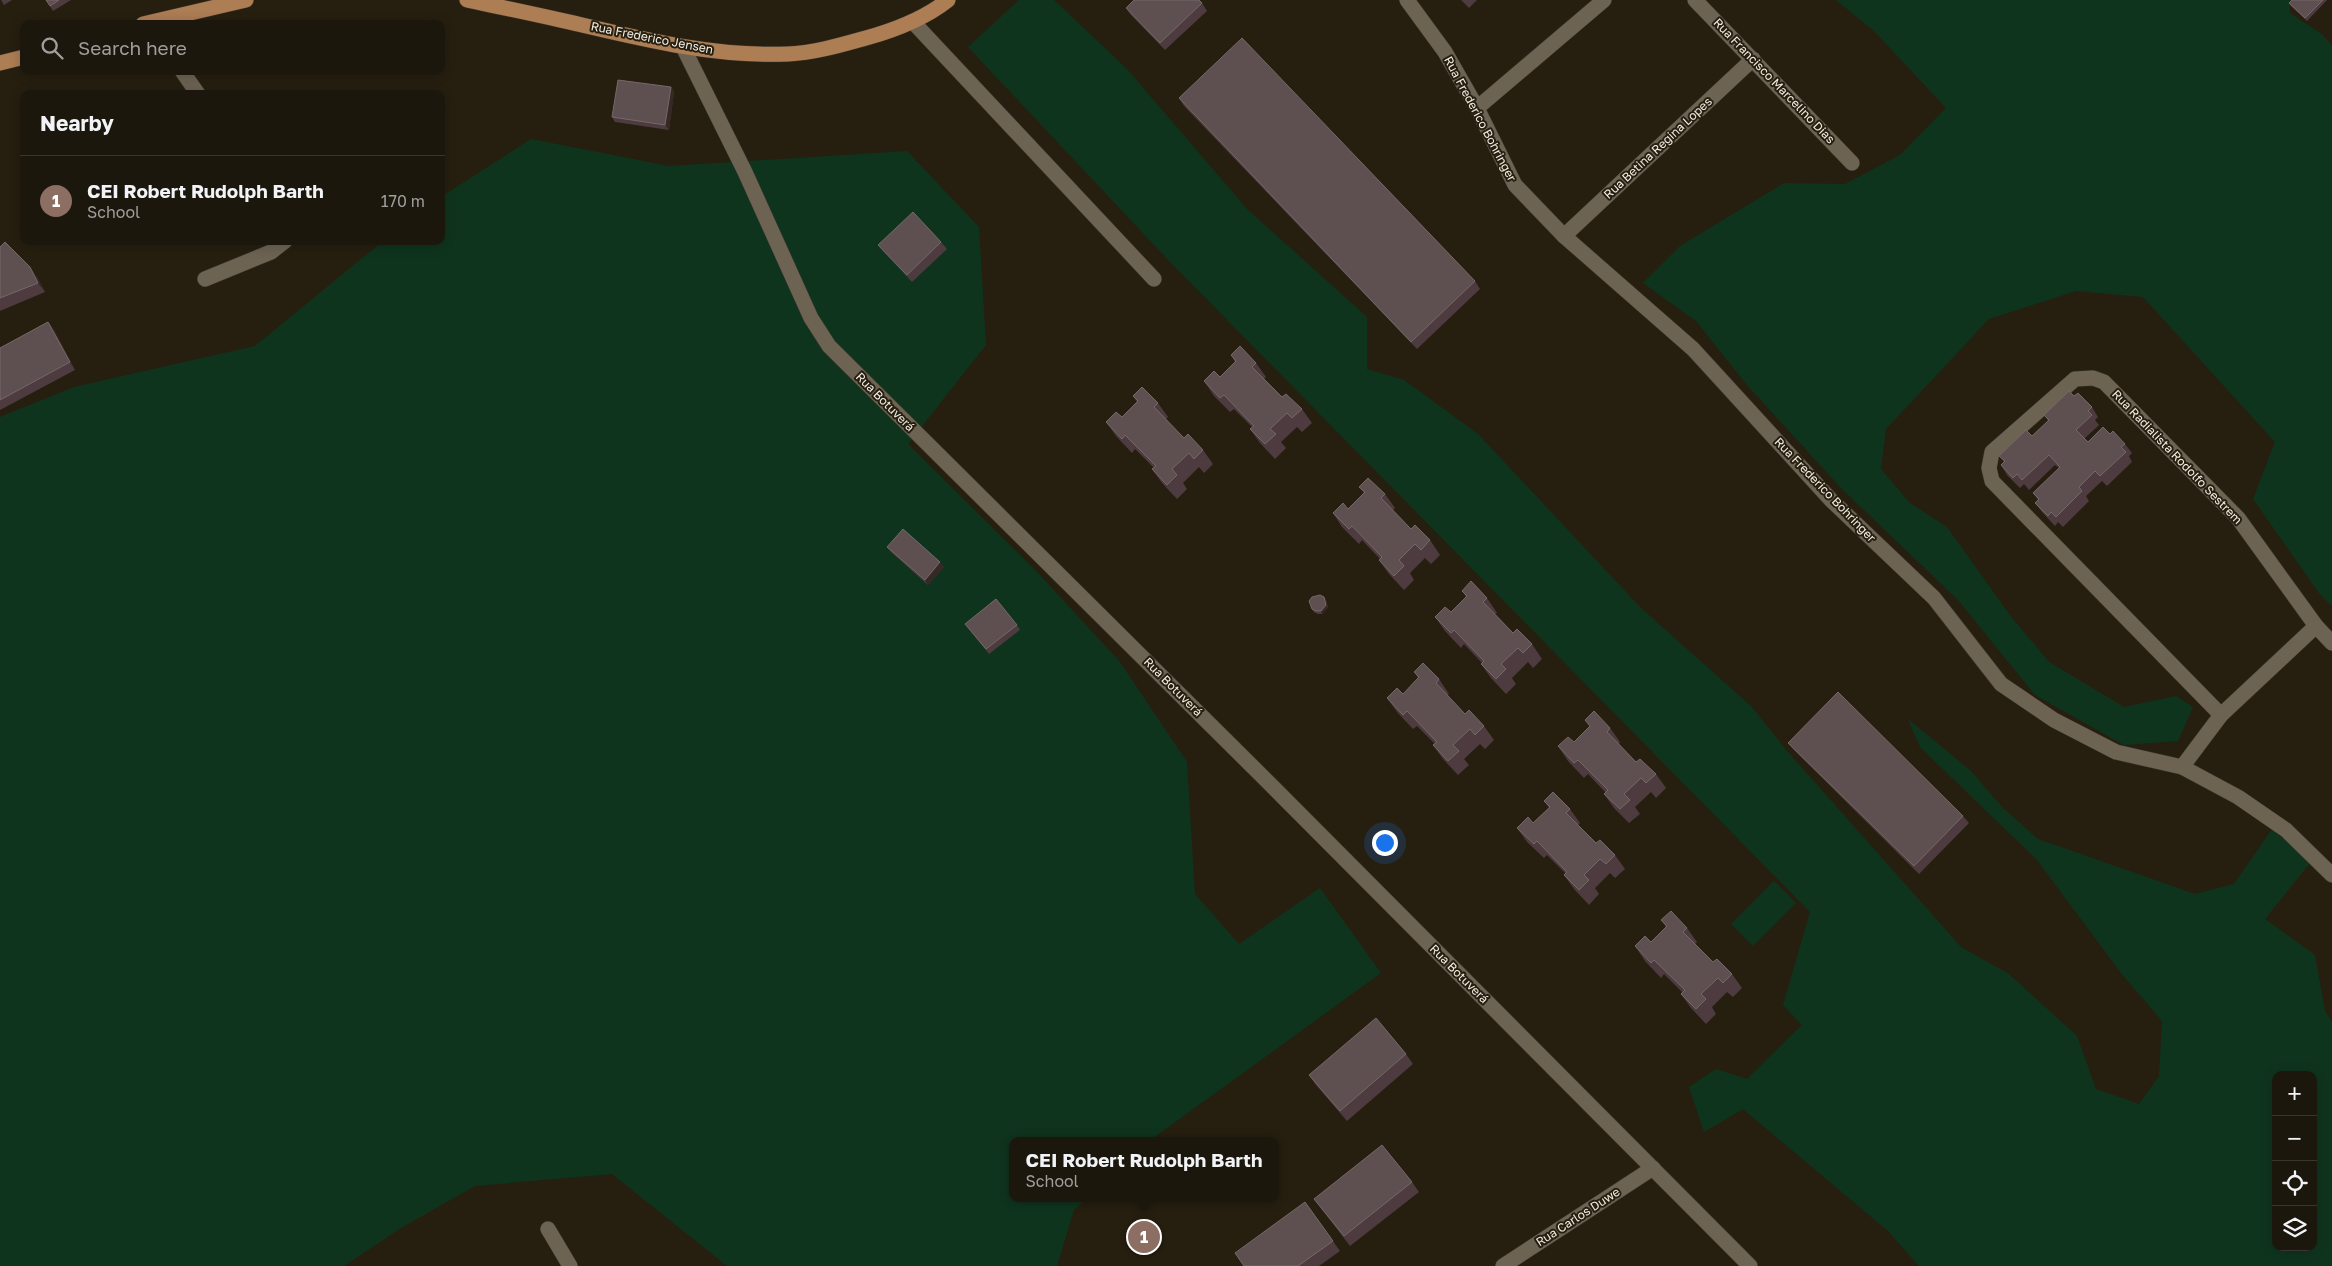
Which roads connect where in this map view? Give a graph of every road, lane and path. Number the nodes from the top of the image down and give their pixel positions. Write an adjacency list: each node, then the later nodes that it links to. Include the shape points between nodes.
1 (246, 0): 7 (main road)
2 (467, 0): 9 (main road, Rua Frederico Jensen)
3 (948, 0): 8 (main road, Rua Frederico Jensen)
4 (1407, 0): 15 (street, Rua Frederico Bohringer, via 1446,52)
5 (1604, 0): 15 (street)
6 (1695, 0): 11 (street, Rua Francisco Marcelino Dias)
7 (159, 20)
8 (912, 22): 9 (main road, Rua Frederico Jensen, via 849,43 789,54 745,54); 20 (street)
9 (683, 47): 26 (street, Rua Botuverá, via 745,172 811,318 829,346)
10 (20, 58): 12 (main road)
11 (1752, 60): 16 (street, Rua Francisco Marcelino Dias); 17 (street, Rua Betina Regina Lopes)
12 (0, 63)
13 (185, 75): 14 (street)
14 (195, 90)
15 (1477, 108): 17 (street, Rua Frederico Bohringer, via 1515,185)
16 (1852, 163)
17 (1564, 236): 24 (street, Rua Frederico Bohringer, via 1693,349 1831,500 1934,598 2001,684 2054,720 2116,752)
18 (280, 245): 19 (street, via 270,252)
19 (205, 278)
20 (1154, 279)
21 (2316, 626): 22 (street, Rua Radialista Rodolfo Sestrem); 23 (street); 23 (street, Rua Radialista Rodolfo Sestrem, via 2238,518 2104,382 2092,378 2075,379 1992,452 1988,468 1992,481)
22 (2332, 643)
23 (2221, 715): 24 (street)
24 (2182, 767): 25 (street, Rua Frederico Bohringer, via 2238,797 2286,830)
25 (2332, 874)
26 (1653, 1168): 29 (street, Rua Carlos Duwe); 30 (street, Rua Botuverá)
27 (548, 1229): 28 (street)
28 (570, 1266)
29 (1503, 1266)
30 (1750, 1266)

